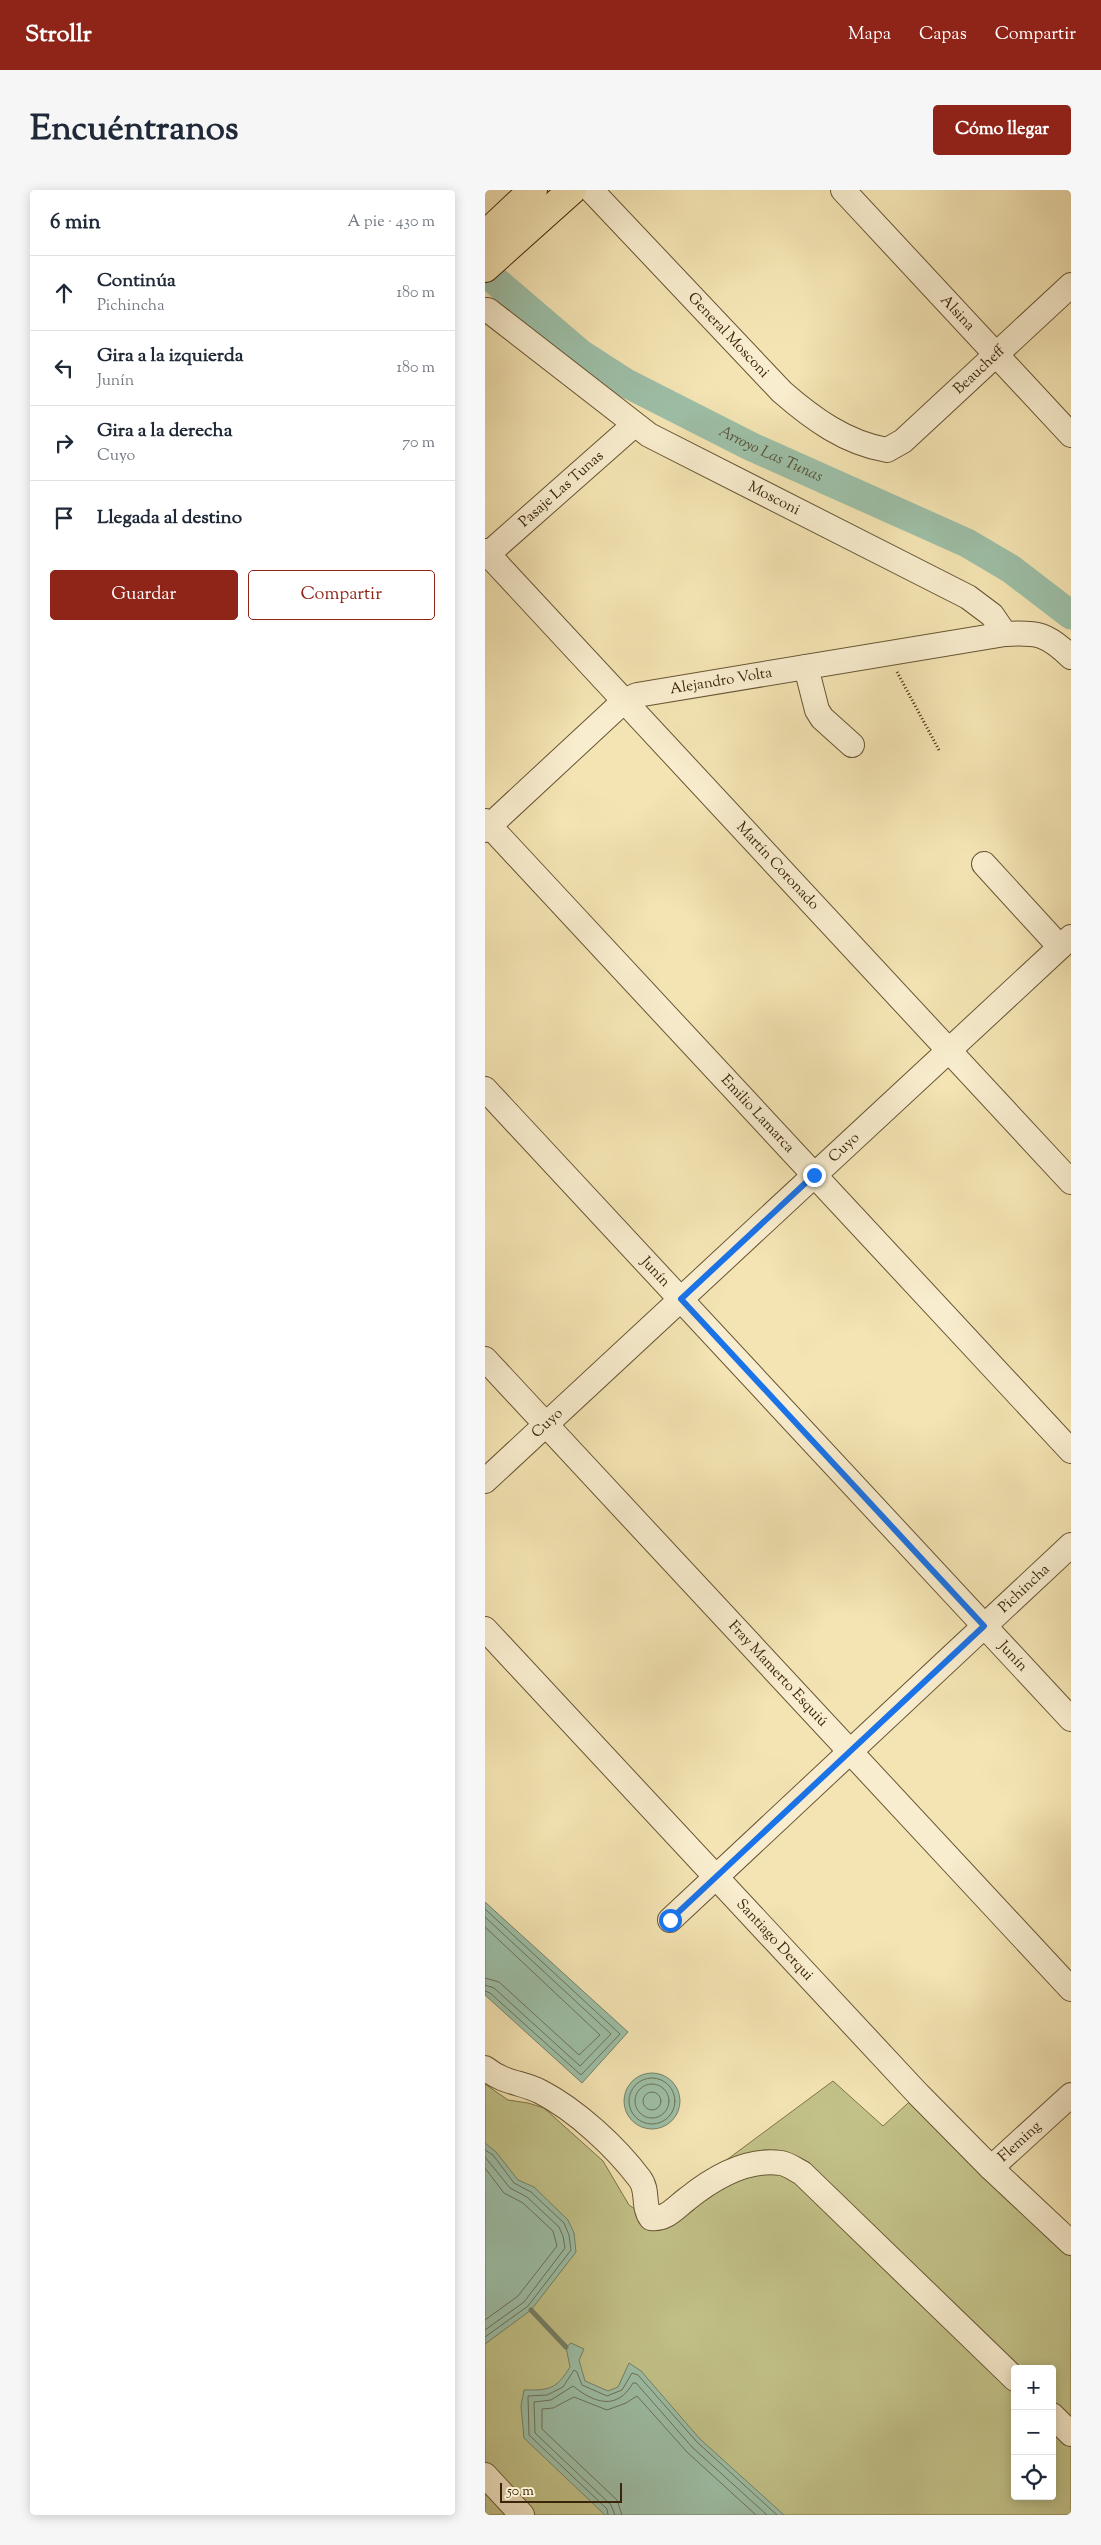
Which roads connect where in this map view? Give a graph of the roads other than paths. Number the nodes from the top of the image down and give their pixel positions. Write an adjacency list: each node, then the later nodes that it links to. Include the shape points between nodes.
1 (533, 190): 5 (main road)
2 (572, 190): 5 (main road)
3 (591, 190): 12 (street, General Mosconi, via 782,392 833,430 868,447)
4 (843, 190): 9 (street, Alsina)
5 (494, 237): 6 (main road)
6 (485, 268)
7 (1071, 285): 9 (street, Beaucheff)
8 (488, 310): 10 (street, Mosconi)
9 (996, 354): 11 (street, Alsina); 12 (street, Beaucheff, via 903,441)
10 (634, 425): 13 (street, Pasaje Las Tunas); 14 (street, Mosconi, via 968,597 992,615)
11 (1071, 435)
12 (887, 450)
13 (486, 553): 17 (street, Martín Coronado)
14 (1005, 634): 15 (street, via 1043,634); 16 (street, Alejandro Volta)
15 (1071, 657)
16 (806, 667): 17 (street, Alejandro Volta, via 637,695); 18 (street, via 817,710)
17 (624, 700): 19 (street, Alejandro Volta); 22 (street, Martín Coronado)
18 (851, 745)
19 (487, 825): 24 (street, Emilio Lamarca)
20 (984, 864): 21 (street)
21 (1065, 942): 22 (street, Cuyo)
22 (949, 1050): 24 (street, Cuyo); 25 (street, Martín Coronado)
23 (485, 1089): 26 (street, Junín)
24 (814, 1175): 26 (street, Cuyo); 29 (street, Emilio Lamarca)
25 (1071, 1182)
26 (681, 1299): 28 (street, Cuyo); 32 (street, Junín)
27 (485, 1359): 28 (street, Fray Mamerto Esquiú)
28 (545, 1425): 30 (street, Cuyo); 35 (street, Fray Mamerto Esquiú)
29 (1071, 1451)
30 (485, 1481)
31 (1071, 1545): 32 (street, Pichincha)
32 (984, 1626): 34 (street, Junín); 35 (street, Pichincha)
33 (485, 1629): 36 (street, Santiago Derqui)
34 (1071, 1719)
35 (850, 1751): 36 (street, Pichincha); 38 (street, Fray Mamerto Esquiú)
36 (715, 1877): 37 (street, Pichincha); 41 (street, Santiago Derqui)
37 (670, 1920)
38 (1071, 1989)
39 (485, 2068): 43 (street, via 496,2077 540,2091 569,2110 608,2143 641,2180 645,2210 651,2218 659,2219 715,2178 748,2165 783,2163 802,2173)
40 (1071, 2096): 41 (street, Fleming)
41 (991, 2168): 42 (street, Santiago Derqui)
42 (1071, 2243)
43 (1011, 2375)
44 (1056, 2419): 45 (street)
45 (1071, 2434)
46 (485, 2475): 47 (street)
47 (522, 2515)

